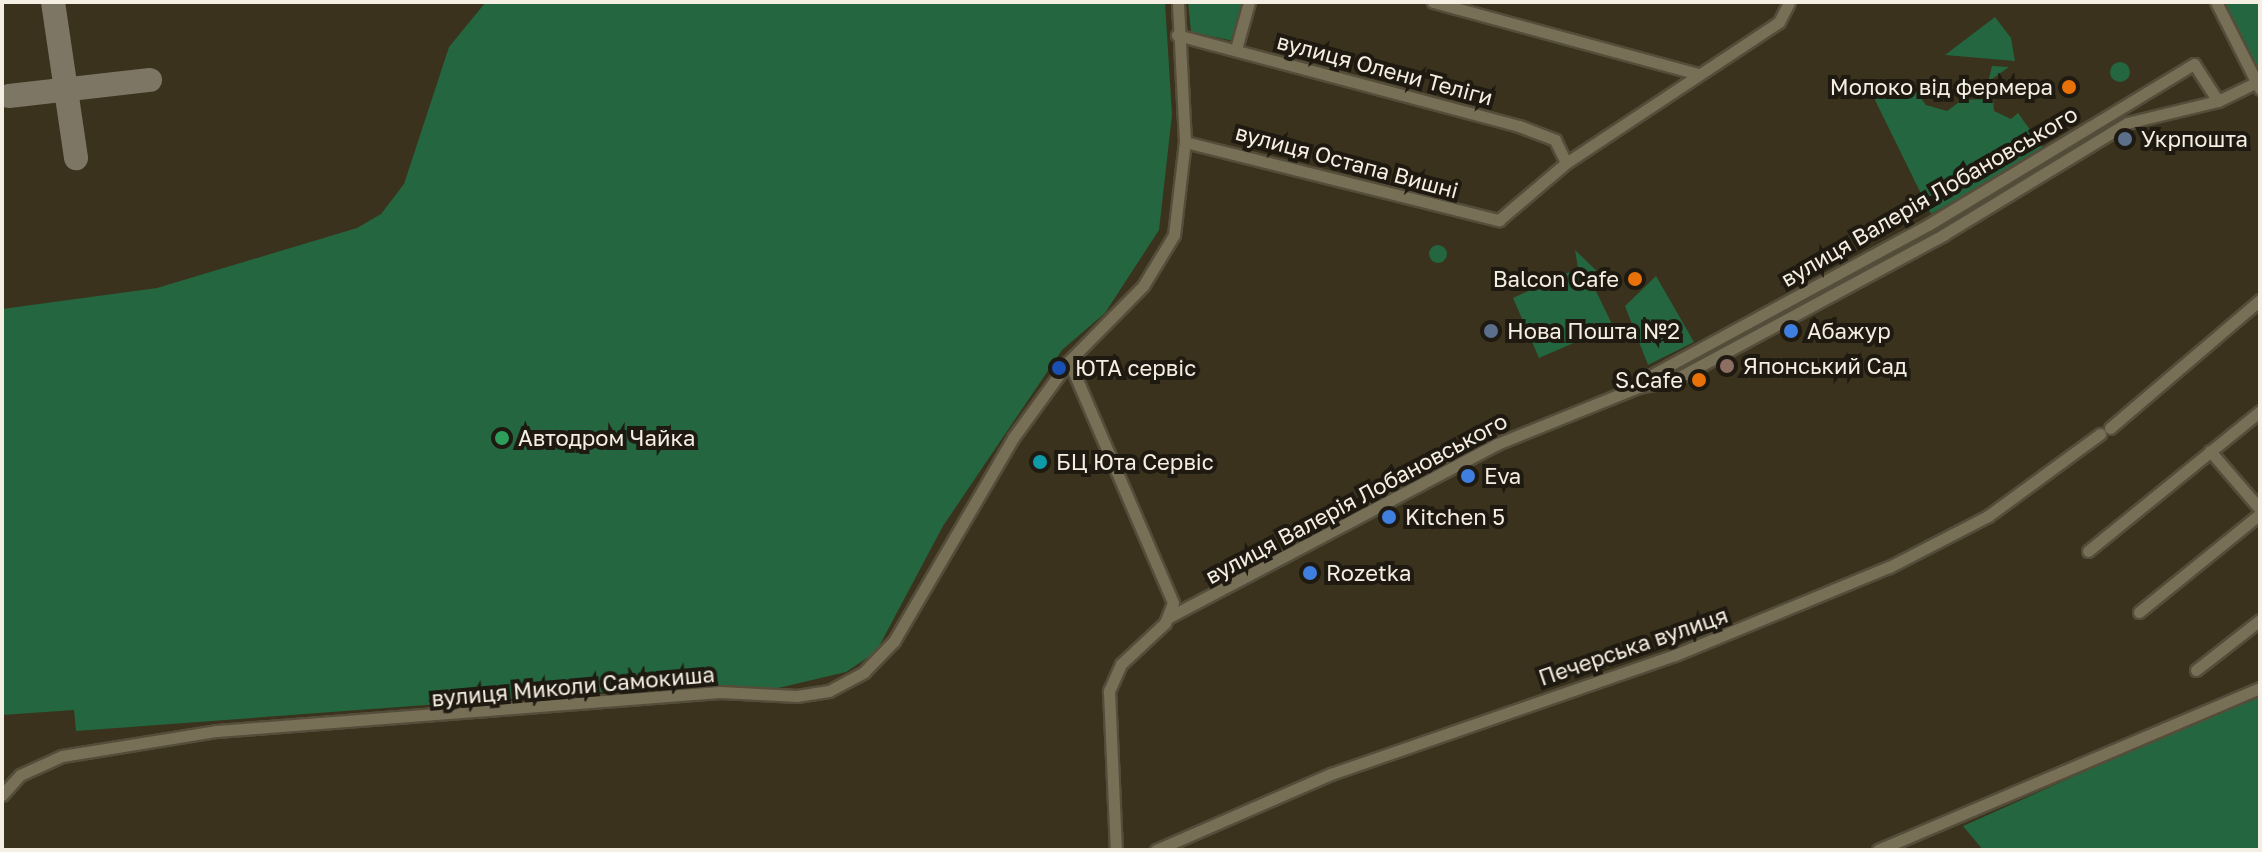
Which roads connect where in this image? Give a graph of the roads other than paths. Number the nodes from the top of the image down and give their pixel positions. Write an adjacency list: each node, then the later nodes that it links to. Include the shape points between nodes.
1 (1178, 2): 6 (street, вулиця Миколи Самокиша)
2 (1249, 2): 7 (street)
3 (1433, 2): 8 (street)
4 (1789, 2): 8 (street, via 1779,22)
5 (2216, 2): 9 (street)
6 (1177, 35): 7 (street, вулиця Олени Теліги); 11 (street, вулиця Миколи Самокиша)
7 (1236, 49): 12 (street, вулиця Олени Теліги, via 1548,136 1560,144)
8 (1698, 74): 12 (street)
9 (2257, 86): 10 (street, вулиця Валерія Лобановського)
10 (2218, 101): 15 (street, вулиця Валерія Лобановського, via 2127,123 1943,235 1674,380); 15 (street, вулиця Валерія Лобановського, via 2194,64 1928,225 1648,377)
11 (1185, 142): 12 (street, вулиця Остапа Вишні, via 1499,220); 14 (street, вулиця Миколи Самокиша, via 1182,203 1165,253 1143,286)
12 (1566, 163)
13 (2260, 300): 27 (street, Печерська вулиця, via 2105,431 1988,516 1875,574 1675,655 1331,774)
14 (1069, 361): 21 (street, via 1167,587); 25 (street, вулиця Миколи Самокиша, via 993,468 894,641 840,687 797,696 719,692 217,731 62,756 20,775)
15 (1651, 383): 21 (street, вулиця Валерія Лобановського, via 1497,444)
16 (2260, 411): 17 (street)
17 (2210, 451): 18 (street); 19 (street)
18 (2260, 511): 20 (street)
19 (2088, 551)
20 (2139, 612)
21 (1169, 617): 26 (street, вулиця Валерія Лобановського, via 1127,656 1109,691)
22 (2260, 620): 23 (street)
23 (2196, 670)
24 (2260, 688): 28 (street, via 1953,823 1926,825)
25 (2, 795)
26 (1116, 850)
27 (1156, 850)
28 (1878, 850)

